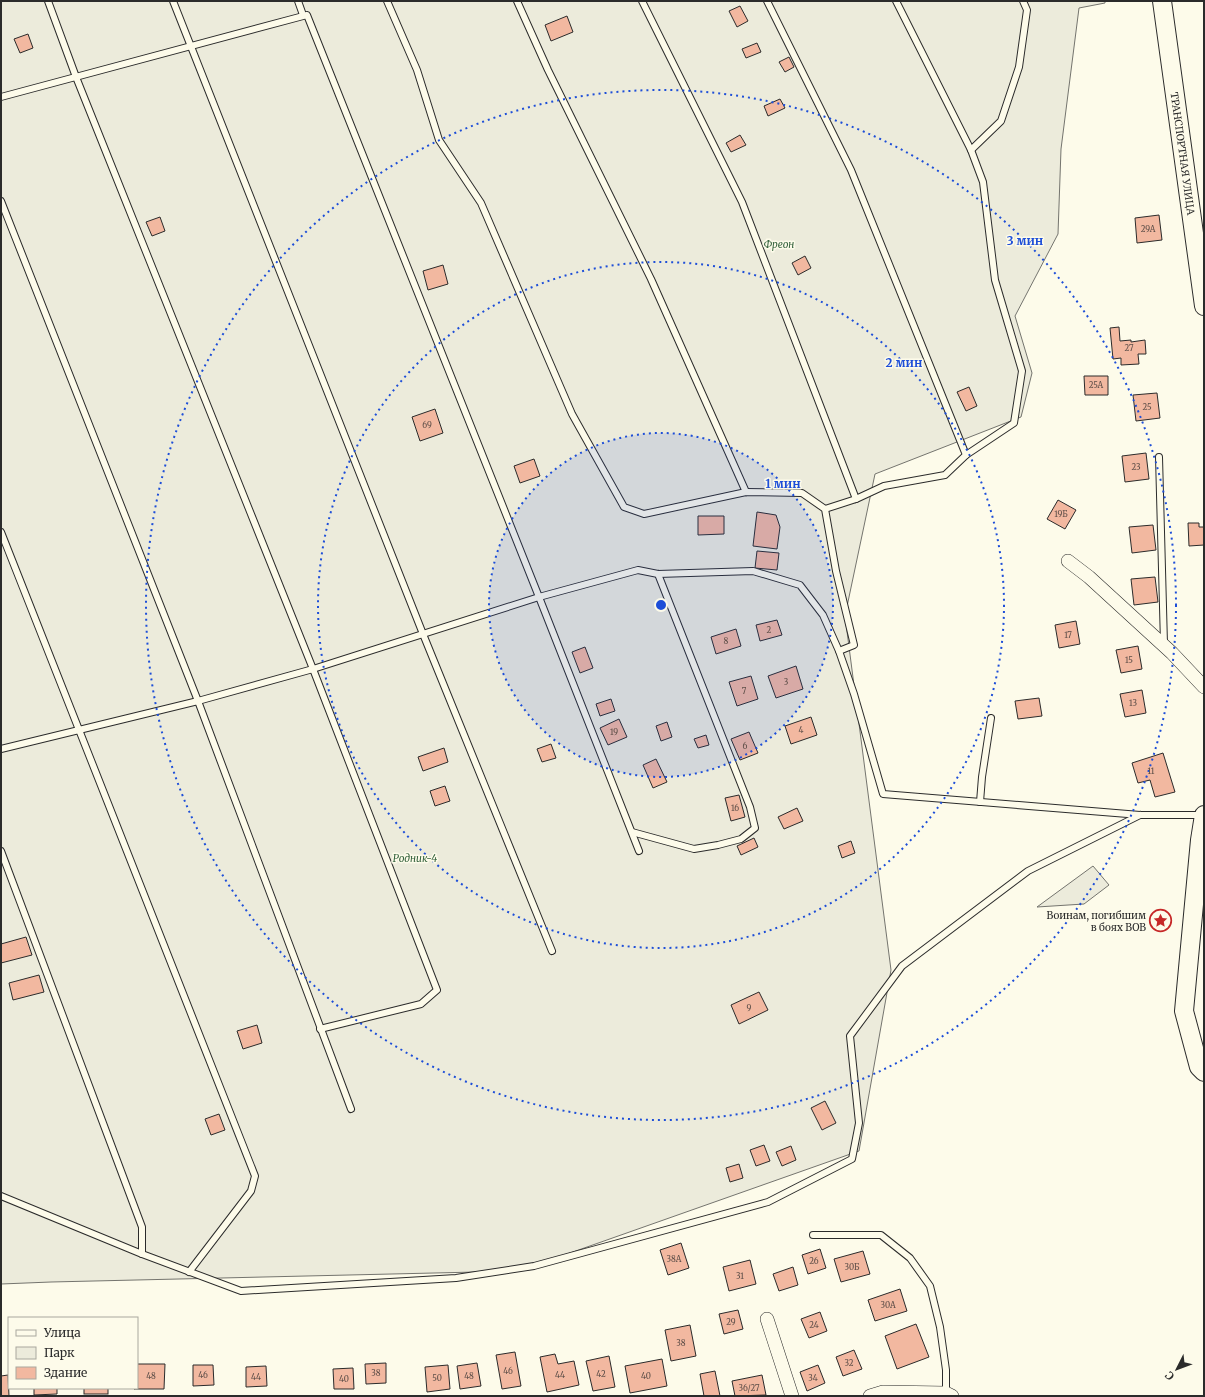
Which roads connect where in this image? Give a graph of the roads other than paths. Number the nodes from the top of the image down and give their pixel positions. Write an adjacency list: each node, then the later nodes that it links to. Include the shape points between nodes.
1 (48, 1): 13 (lane)
2 (173, 1): 12 (lane)
3 (298, 1): 11 (lane)
4 (387, 1): 21 (lane, via 417,70 439,140 481,202 572,414 624,507 644,514)
5 (517, 1): 21 (lane, via 548,70 651,279)
6 (642, 1): 22 (lane, via 742,202)
7 (767, 1): 19 (lane, via 851,170)
8 (896, 1): 15 (lane)
9 (1023, 1): 15 (lane, via 1027,10 1019,67 1001,122)
10 (1162, 1): 17 (street, ТРАНСПОРТНАЯ УЛИЦА)
11 (303, 15): 12 (lane); 27 (lane, via 307,14)
12 (190, 46): 13 (lane); 28 (lane)
13 (76, 77): 14 (lane); 31 (lane)
14 (1, 97)
15 (971, 150): 19 (lane, via 983,182 995,280 1022,371 1014,423)
16 (1, 201): 33 (lane)
17 (1202, 283): 18 (street, ТРАНСПОРТНАЯ УЛИЦА)
18 (1204, 306)
19 (966, 455): 22 (lane, via 945,475 884,486)
20 (1159, 457): 29 (lane)
21 (746, 492): 23 (lane, via 802,493)
22 (856, 499): 23 (lane)
23 (825, 509): 30 (lane, via 836,571 854,645)
24 (1, 532): 35 (lane)
25 (1068, 561): 29 (street)
26 (658, 574): 27 (lane, via 638,570); 30 (lane, via 753,571 800,585 823,615); 40 (lane, via 750,807 755,828 741,839 694,850)
27 (539, 597): 28 (lane); 40 (lane)
28 (423, 634): 31 (lane); 43 (lane)
29 (1164, 646): 32 (street)
30 (839, 651): 37 (lane, via 883,794)
31 (313, 669): 33 (lane); 44 (lane, via 438,990 421,1004)
32 (1204, 687)
33 (198, 701): 35 (lane); 44 (lane)
34 (991, 718): 37 (lane)
35 (78, 730): 36 (lane); 50 (lane, via 255,1176 252,1191)
36 (1, 749)
37 (980, 802): 38 (lane)
38 (1140, 815): 39 (lane); 50 (lane, via 1028,871 902,966 850,1036 859,1123 852,1159 768,1202 534,1266 456,1278 241,1291)
39 (1204, 815): 45 (street, via 1184,1011 1199,1067)
40 (632, 832): 42 (lane)
41 (1, 851): 49 (lane, via 142,1227)
42 (639, 851)
43 (552, 951)
44 (320, 1029): 46 (lane)
45 (1204, 1072)
46 (351, 1109)
47 (1, 1196): 49 (lane)
48 (813, 1235): 52 (lane, via 881,1235 910,1258 930,1286 940,1327)
49 (142, 1254): 50 (lane)
50 (189, 1272)
51 (767, 1319): 53 (street)
52 (949, 1394): 54 (street, via 883,1392)
53 (792, 1396)
54 (870, 1396)

